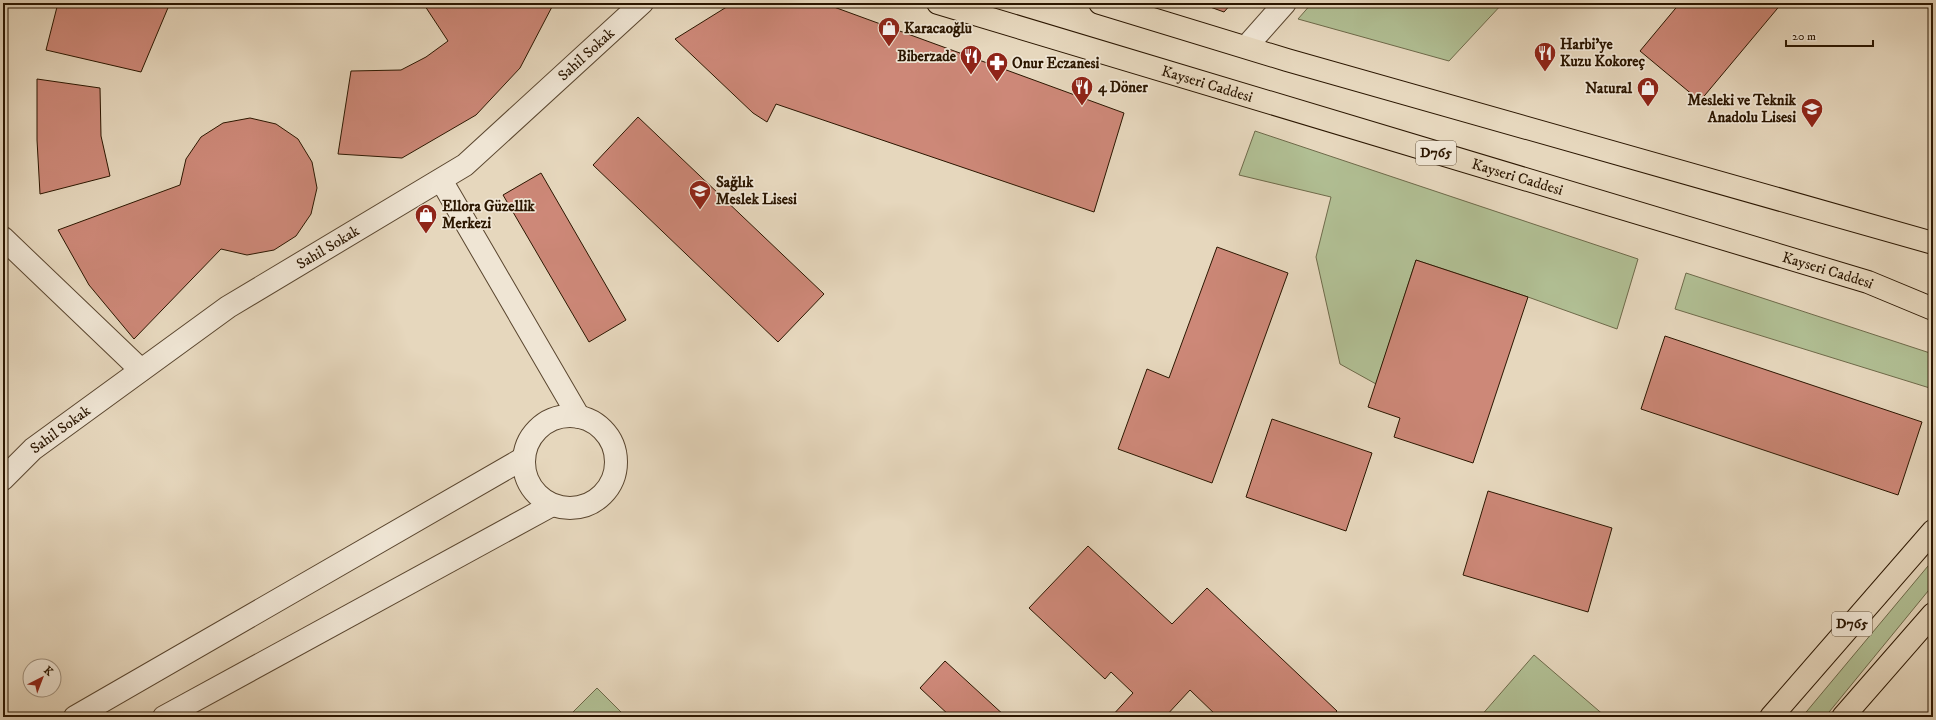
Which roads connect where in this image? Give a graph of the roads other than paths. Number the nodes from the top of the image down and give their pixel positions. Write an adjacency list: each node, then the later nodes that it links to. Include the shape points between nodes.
1 (642, 3): 6 (street, Sahil Sokak, via 465,165)
2 (938, 3): 9 (main road, Kayseri Caddesi / D765, via 1868,282)
3 (1100, 3): 5 (main road)
4 (1285, 3): 5 (street)
5 (1246, 47): 8 (main road)
6 (441, 180): 10 (street, Sahil Sokak, via 228,307); 11 (street)
7 (3, 238): 10 (street)
8 (1933, 243)
9 (1933, 309)
10 (141, 370): 13 (street, Sahil Sokak, via 32,449)
11 (579, 417): 12 (street, via 560,417 542,425 530,440); 14 (street, via 597,424 610,438 616,456 614,476 605,492 590,504 571,508)
12 (524, 458): 14 (street, via 527,477 536,494); 17 (street)
13 (3, 479)
14 (552, 505): 18 (street)
15 (1933, 531): 19 (main road, D765)
16 (1933, 614): 20 (main road)
17 (75, 717)
18 (164, 717)
19 (1771, 717)
20 (1843, 717)

